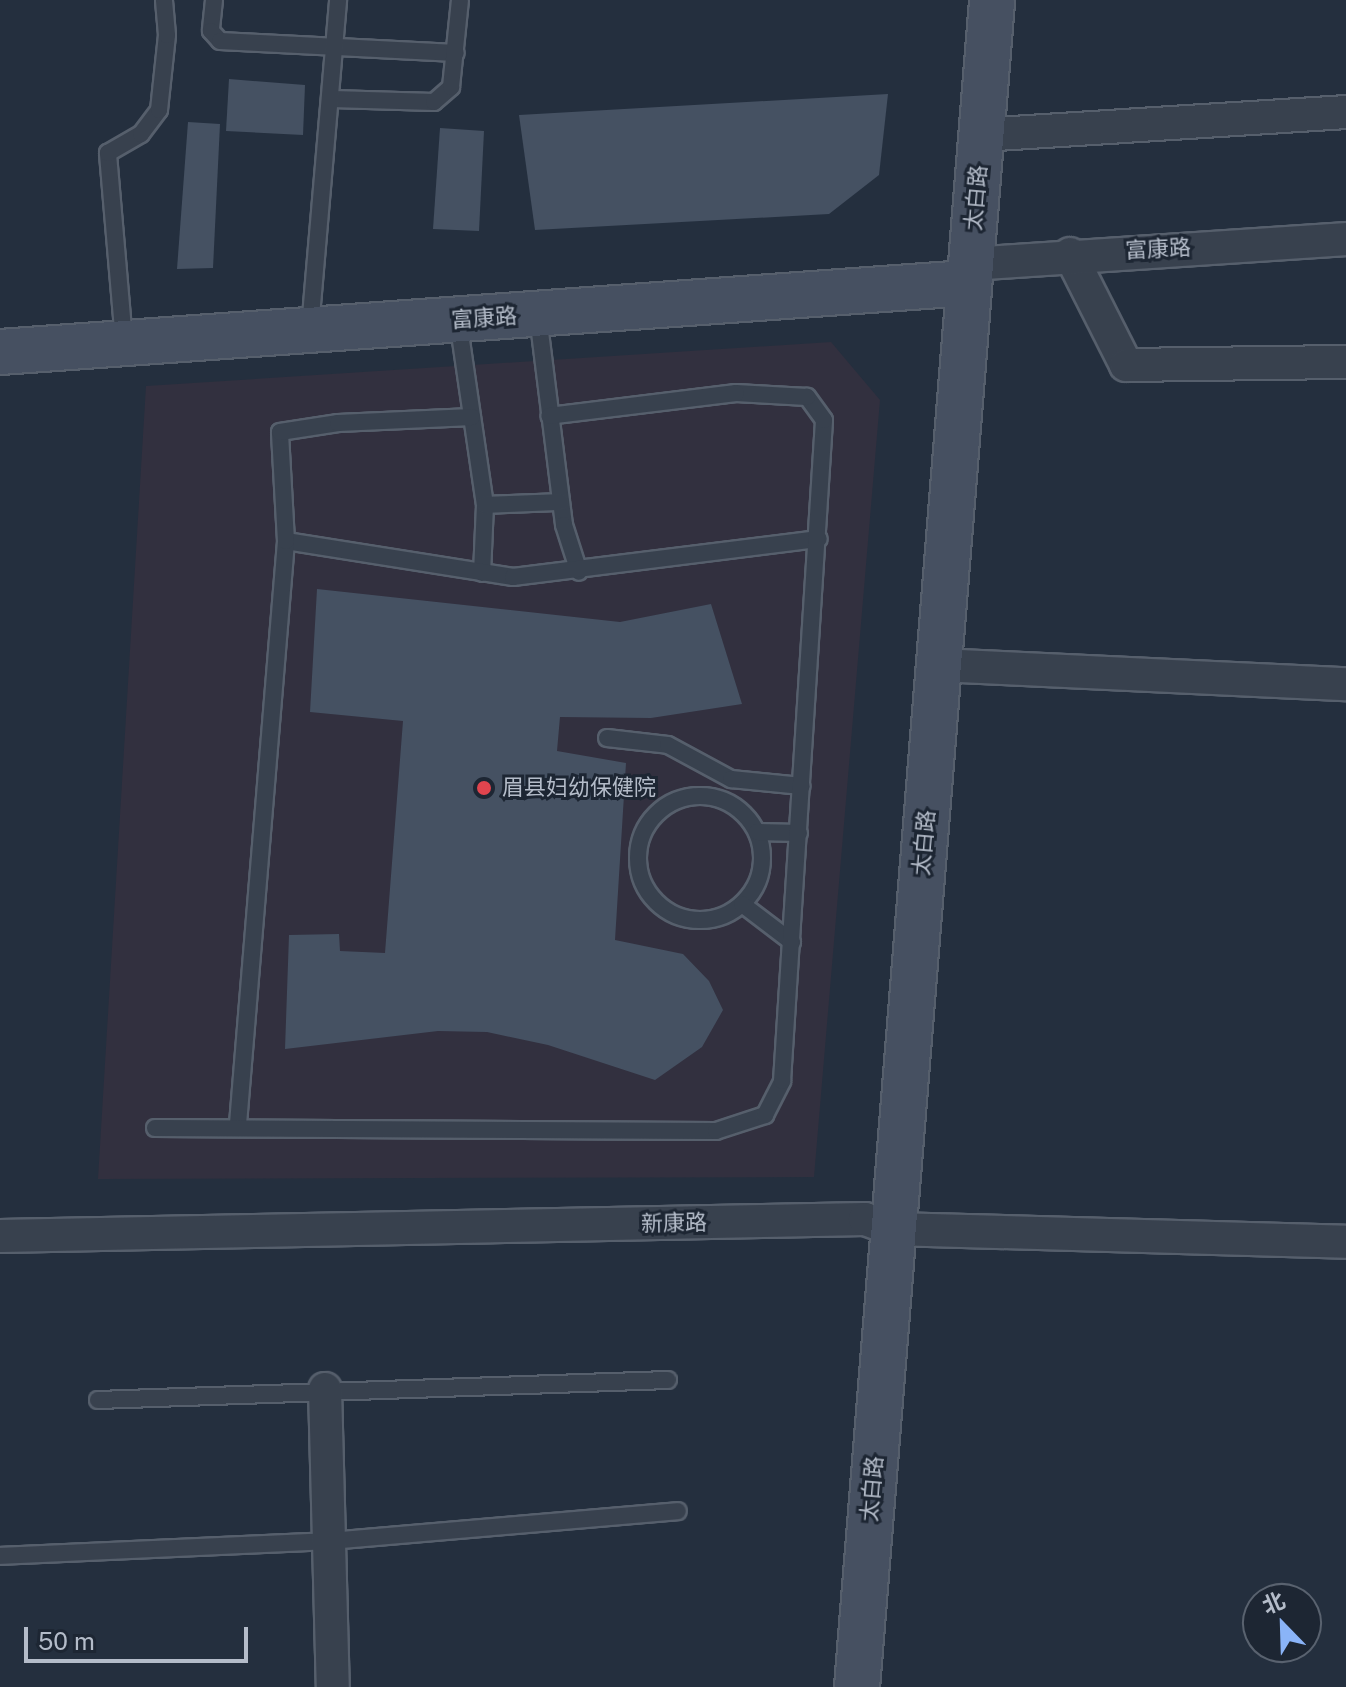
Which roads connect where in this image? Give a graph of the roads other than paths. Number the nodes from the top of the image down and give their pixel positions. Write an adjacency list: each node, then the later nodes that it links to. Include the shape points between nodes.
1 (164, 0): 17 (lane, via 167,35 159,110 141,134 108,153)
2 (214, 0): 6 (lane, via 211,31 220,41)
3 (338, 0): 6 (lane)
4 (460, 0): 7 (lane)
5 (992, 0): 10 (main road, 太白路)
6 (335, 47): 7 (lane); 8 (lane)
7 (456, 53): 8 (lane, via 451,87 434,102)
8 (332, 99): 16 (lane)
9 (1346, 112): 10 (street)
10 (981, 135): 13 (main road, 太白路)
11 (1346, 239): 12 (street, 富康路)
12 (1070, 254): 13 (street, 富康路); 19 (street, via 1126,365)
13 (969, 274): 14 (main road, 富康路); 28 (main road, 太白路)
14 (538, 314): 15 (main road, 富康路); 20 (lane)
15 (458, 320): 16 (main road, 富康路); 21 (lane)
16 (310, 330): 17 (main road, 富康路)
17 (124, 343): 18 (main road, 富康路)
18 (0, 352)
19 (1346, 362)
20 (549, 416): 22 (lane); 24 (lane, via 736,393 807,397 824,420)
21 (472, 417): 23 (lane); 25 (lane, via 338,423 280,432)
22 (561, 502): 23 (lane); 26 (lane)
23 (485, 505): 27 (lane)
24 (819, 539): 26 (lane); 31 (lane)
25 (286, 541): 27 (lane); 36 (lane)
26 (579, 572): 27 (lane)
27 (482, 573)
28 (939, 665): 29 (street); 38 (main road, 太白路)
29 (1346, 684)
30 (607, 738): 31 (lane, via 668,745 731,779)
31 (802, 786): 33 (lane)
32 (757, 832): 33 (lane); 34 (lane, via 762,870); 34 (lane, via 730,803 691,796 654,816 638,854 649,894 664,909 705,920)
33 (799, 833): 35 (lane)
34 (742, 904): 35 (lane)
35 (792, 942): 36 (lane, via 782,1081 765,1115 716,1131)
36 (238, 1124): 37 (lane)
37 (155, 1128)
38 (893, 1229): 39 (street, 新康路, via 865,1219); 40 (street, 新康路); 48 (main road, 太白路)
39 (0, 1236)
40 (1346, 1242)
41 (668, 1380): 42 (lane)
42 (325, 1389): 43 (lane); 45 (street)
43 (98, 1400)
44 (678, 1511): 45 (lane)
45 (329, 1541): 46 (lane); 47 (street)
46 (0, 1556)
47 (333, 1687)
48 (857, 1687)

